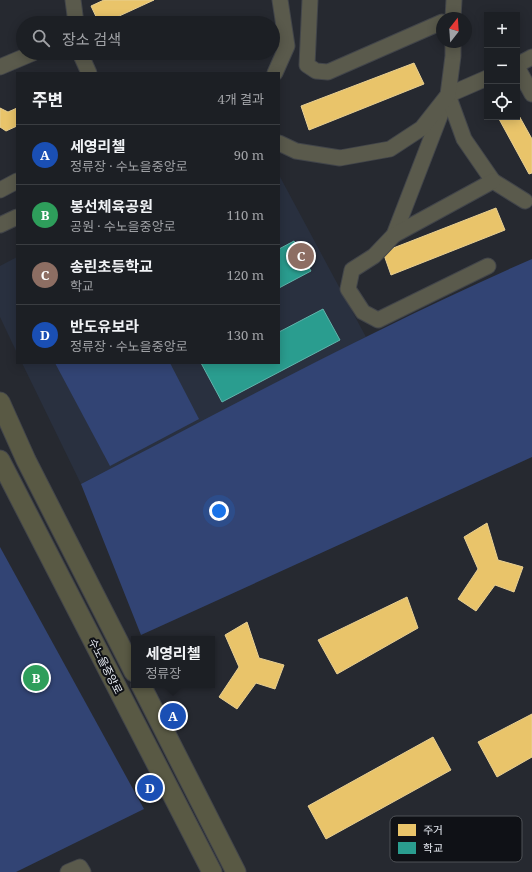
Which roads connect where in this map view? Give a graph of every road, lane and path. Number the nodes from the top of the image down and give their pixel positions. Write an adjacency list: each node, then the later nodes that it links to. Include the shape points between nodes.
1 (73, 0): 6 (street)
2 (280, 0): 15 (street, via 287,46)
3 (310, 0): 7 (street, via 307,65 316,72 328,72)
4 (454, 0): 5 (street)
5 (451, 12)
6 (75, 16)
7 (436, 25)
8 (453, 48): 19 (street)
9 (532, 57): 12 (street)
10 (16, 60): 13 (street)
11 (83, 60): 14 (street)
12 (520, 64)
13 (0, 67)
14 (89, 72)
15 (275, 72)
16 (520, 72): 18 (street)
17 (484, 79): 19 (street)
18 (532, 94)
19 (448, 95): 20 (street, via 422,128 390,149 340,158 296,152); 21 (street, via 464,138); 27 (street)
20 (280, 144)
21 (492, 181): 24 (street); 27 (street)
22 (16, 182): 23 (street)
23 (0, 190)
24 (525, 201)
25 (16, 217): 26 (street)
26 (0, 225)
27 (394, 236): 28 (street, via 374,256 352,270 348,289 363,312 378,320)
28 (488, 266)
29 (0, 402): 31 (main road, 수노을중앙로, via 26,460)
30 (0, 460): 35 (main road, 수노을중앙로)
31 (131, 666)
32 (143, 688): 36 (main road, 수노을중앙로)
33 (68, 872): 34 (street, via 80,867)
34 (83, 872)
35 (212, 872)
36 (236, 872)

